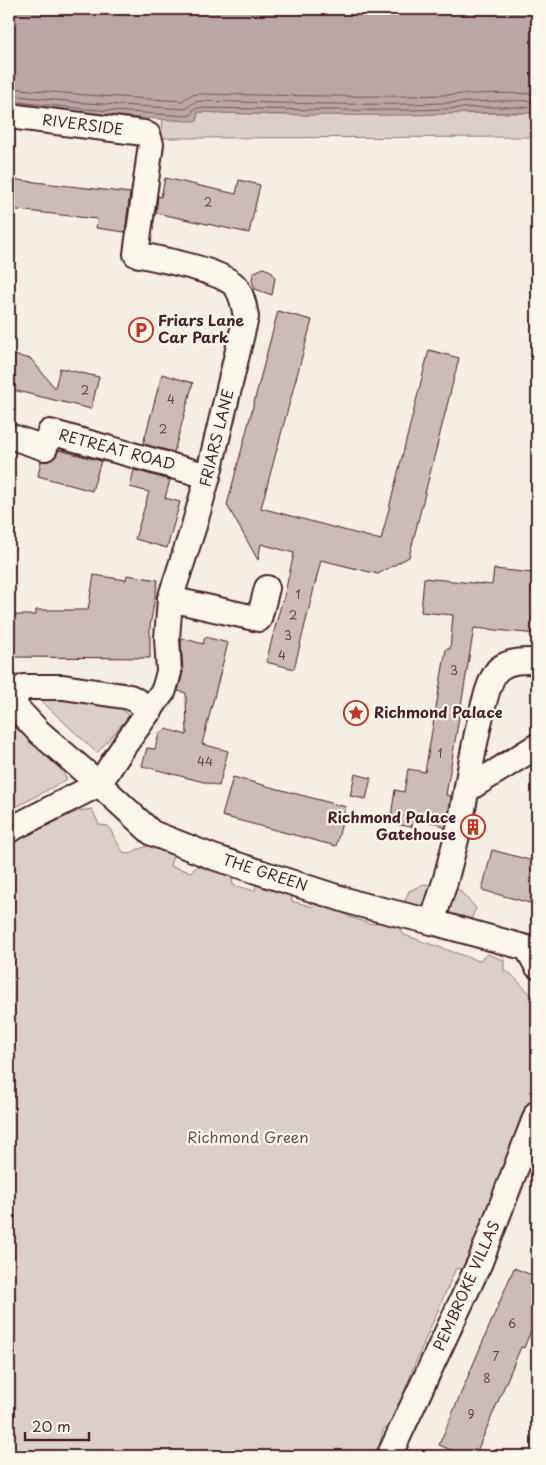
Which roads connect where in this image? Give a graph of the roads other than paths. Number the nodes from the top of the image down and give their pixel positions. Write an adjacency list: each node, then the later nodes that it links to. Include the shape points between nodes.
1 (9, 116): 2 (street, RIVERSIDE, via 144,133)
2 (151, 144): 4 (street, FRIARS LANE, via 136,254 211,272 236,286 244,301 246,317)
3 (9, 436): 4 (street, RETREAT ROAD, via 45,448 50,432)
4 (208, 476): 6 (street, FRIARS LANE)
5 (267, 588): 6 (street, via 259,619)
6 (170, 599): 9 (street, FRIARS LANE, via 169,672 164,690)
7 (537, 661): 12 (street, via 518,661 499,668 490,682 479,722)
8 (9, 701): 9 (street, via 24,687 62,686 130,697); 11 (street, THE GREEN, via 38,732)
9 (151, 709): 11 (street, FRIARS LANE)
10 (537, 746): 12 (street)
11 (99, 784): 13 (street); 14 (street, THE GREEN, via 152,833 213,857 358,904)
12 (468, 789): 14 (street)
13 (9, 830)
14 (432, 922): 15 (street, THE GREEN)
15 (534, 955)
16 (537, 1113): 17 (street, PEMBROKE VILLAS, via 480,1262)
17 (389, 1456)

